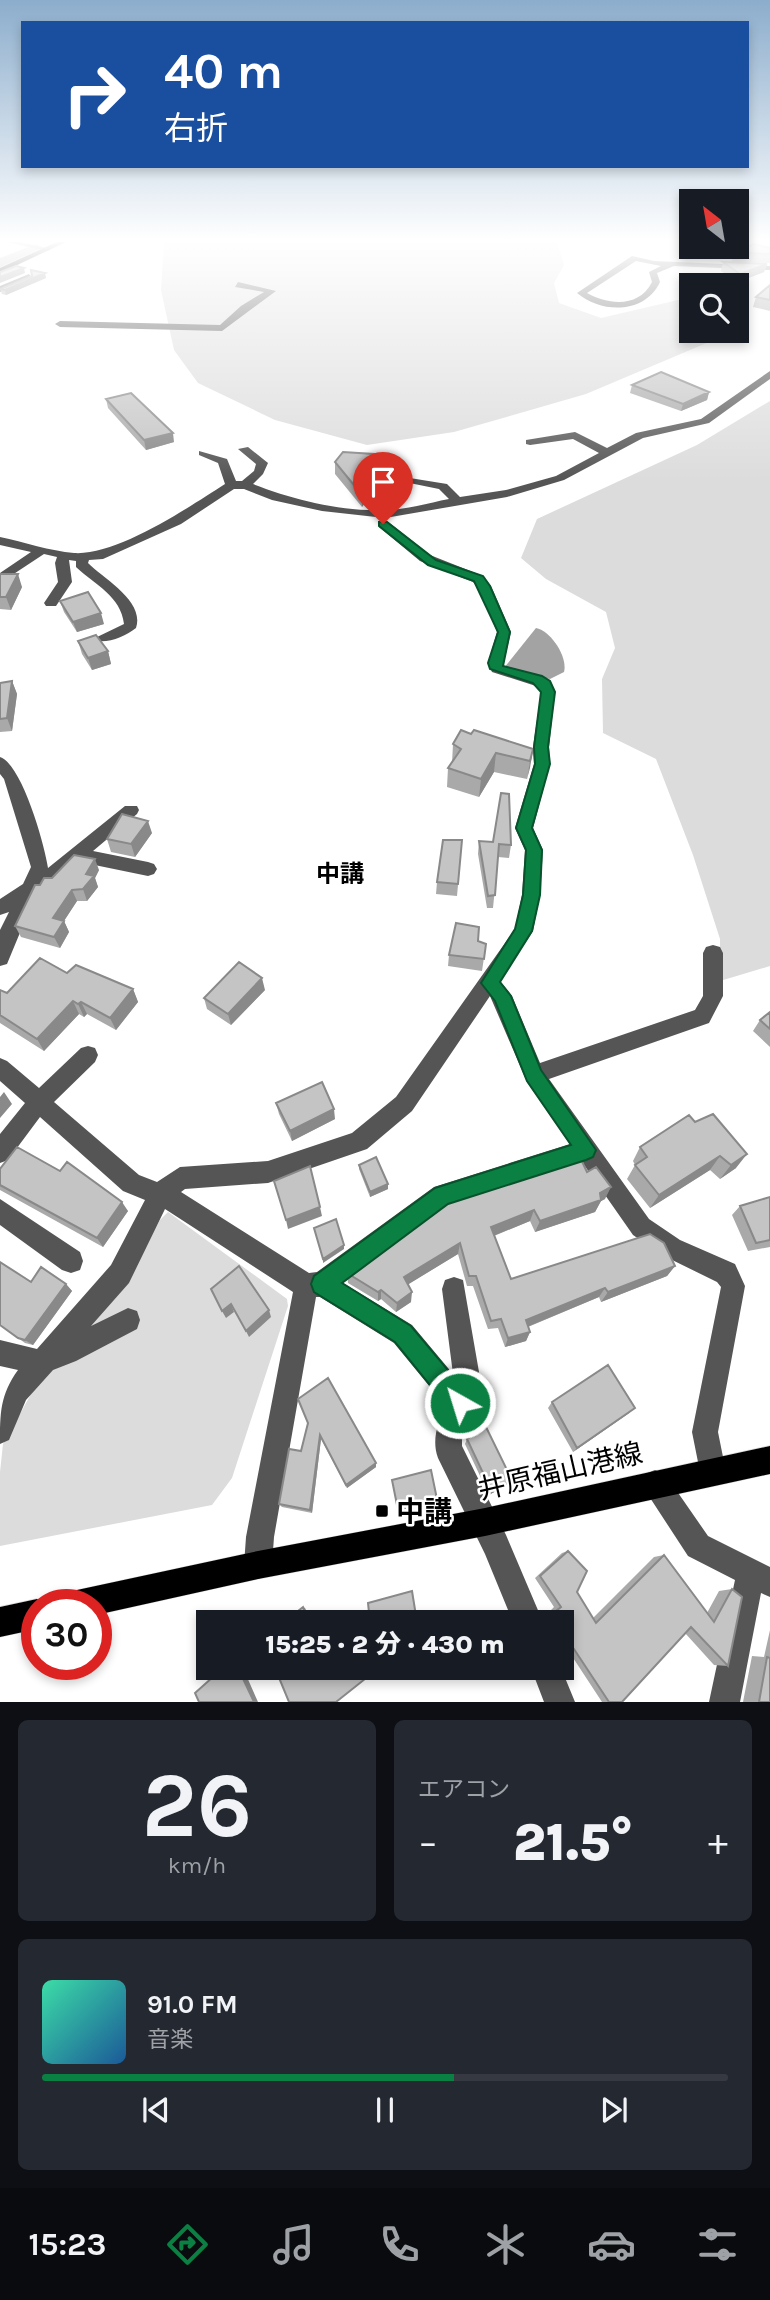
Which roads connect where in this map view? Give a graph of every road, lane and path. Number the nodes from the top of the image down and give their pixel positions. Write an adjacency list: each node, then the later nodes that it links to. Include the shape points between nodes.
1 (229, 321): 2 (street, via 222,328)
2 (60, 324)
3 (770, 374): 5 (street)
4 (713, 396): 5 (street)
5 (731, 403): 9 (street, via 705,421 640,435)
6 (530, 442): 9 (street, via 575,435)
7 (244, 449): 11 (street, via 262,463 259,472)
8 (203, 453): 11 (street, via 223,461)
9 (608, 453): 12 (street, via 540,485)
10 (389, 476): 12 (street, via 443,486)
11 (238, 485): 12 (street, via 362,513 385,514); 17 (street, via 154,533)
12 (458, 502)
13 (383, 524): 29 (street, via 432,563 478,579 504,632 497,669 537,680 548,692 542,764 524,828 534,850 524,931)
14 (0, 541): 15 (street)
15 (42, 550): 16 (street); 18 (street)
16 (65, 555): 17 (street); 19 (street, via 61,563 65,582)
17 (83, 558): 20 (street, via 81,564 112,589 131,619 124,631)
18 (0, 579)
19 (51, 603)
20 (103, 638)
21 (0, 763): 25 (street, via 12,777 40,867)
22 (131, 810): 23 (street)
23 (78, 855): 24 (street); 25 (street)
24 (149, 869)
25 (31, 888): 26 (street); 28 (street)
26 (0, 908)
27 (713, 953): 32 (street, via 713,998 711,1009 702,1017)
28 (0, 958)
29 (490, 983): 32 (street, via 502,996); 36 (street, via 404,1104 359,1141 268,1172 180,1178)
30 (89, 1055): 33 (street)
31 (0, 1068): 33 (street)
32 (534, 1075): 34 (street)
33 (38, 1103): 35 (street); 36 (street, via 131,1183)
34 (586, 1150): 39 (street, via 442,1195); 47 (street, via 641,1227 672,1248 726,1273 733,1286 705,1432)
35 (0, 1152)
36 (159, 1196): 39 (street, via 177,1202); 43 (street, via 120,1275)
37 (0, 1211): 38 (street)
38 (71, 1261)
39 (314, 1285): 44 (street, via 403,1334); 50 (street, via 260,1537)
40 (454, 1289): 44 (street, via 466,1372)
41 (128, 1320): 43 (street)
42 (0, 1353): 43 (street)
43 (39, 1362): 45 (street, via 17,1391)
44 (460, 1403): 49 (street, via 448,1448)
45 (0, 1431)
46 (770, 1460): 47 (main road, 井原福山港線)
47 (712, 1472): 48 (main road, 井原福山港線)
48 (655, 1484): 49 (main road, 井原福山港線); 51 (street, via 698,1546)
49 (485, 1522): 50 (main road, 井原福山港線); 53 (street)
50 (258, 1565): 52 (main road, 井原福山港線)
51 (760, 1577): 58 (street)
52 (112, 1597)
53 (523, 1610)
54 (21, 1617): 55 (main road)
55 (0, 1622)
56 (551, 1680): 57 (street)
57 (560, 1702)
58 (724, 1702)

